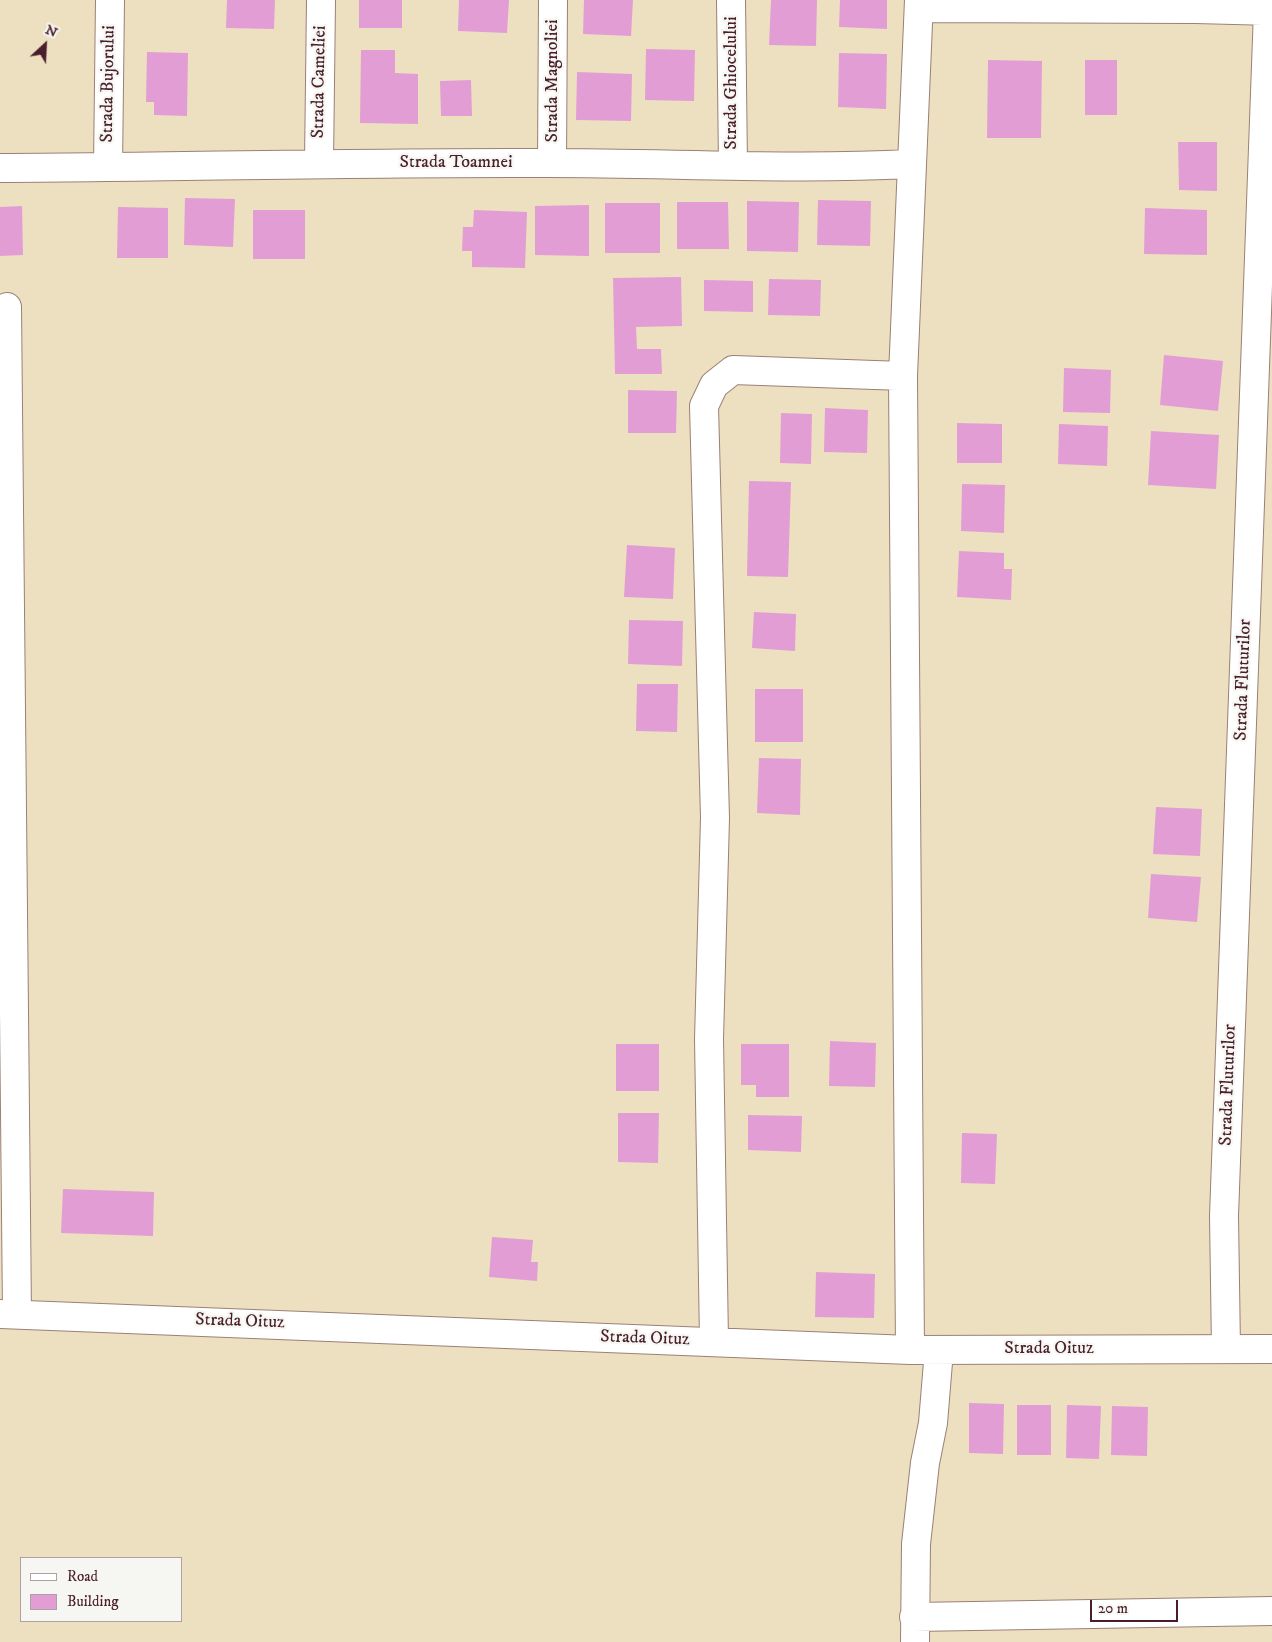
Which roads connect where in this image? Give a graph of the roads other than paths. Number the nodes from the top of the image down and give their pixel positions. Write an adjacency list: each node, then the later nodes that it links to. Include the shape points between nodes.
1 (110, 0): 12 (street, Strada Bujorului)
2 (321, 0): 8 (street, Strada Cameliei)
3 (553, 0): 9 (street, Strada Magnoliei)
4 (731, 0): 11 (street, Strada Ghiocelului)
5 (919, 4): 6 (street, Strada Fluturilor); 10 (street)
6 (1196, 4): 7 (street, Strada Fluturilor)
7 (1270, 11): 18 (street, Strada Fluturilor, via 1225,1196)
8 (319, 163): 9 (street, Strada Toamnei); 12 (street, Strada Toamnei)
9 (552, 163): 11 (street, Strada Toamnei)
10 (911, 164): 11 (street, Strada Toamnei); 15 (street)
11 (732, 165)
12 (108, 167): 13 (street, Strada Toamnei)
13 (0, 168)
14 (7, 307): 16 (street)
15 (904, 376): 17 (street, via 733,370 714,385 704,406 715,818 709,1039); 20 (street)
16 (9, 1314): 17 (street, Strada Oituz)
17 (714, 1341): 20 (street, Strada Oituz)
18 (1226, 1349): 19 (street, Strada Oituz); 21 (street, Strada Oituz)
19 (1272, 1349)
20 (910, 1350): 21 (street, Strada Oituz)
21 (939, 1350): 23 (street, via 933,1423 916,1544)
22 (1272, 1611): 23 (street)
23 (914, 1630)

